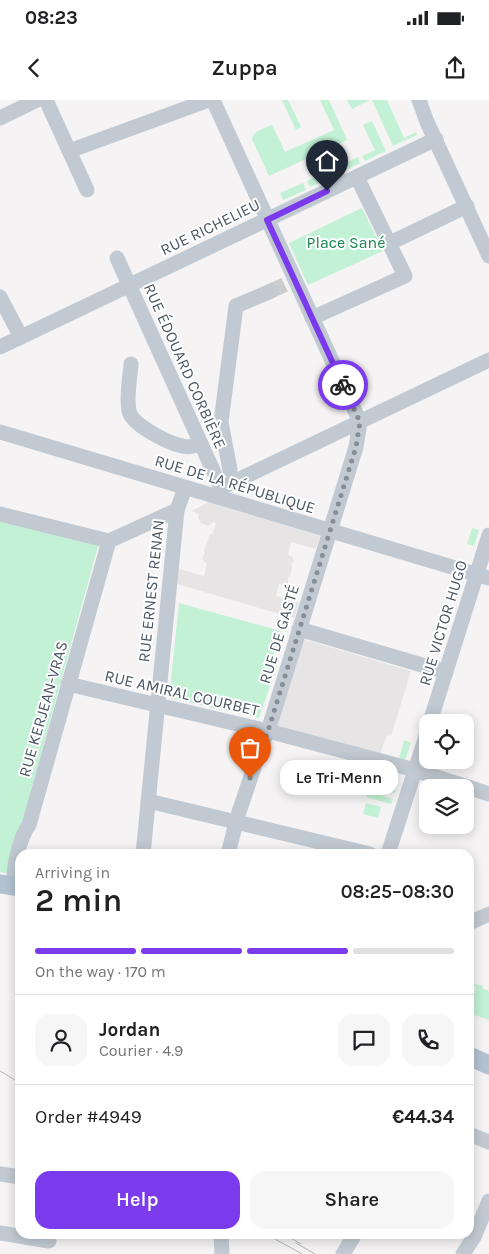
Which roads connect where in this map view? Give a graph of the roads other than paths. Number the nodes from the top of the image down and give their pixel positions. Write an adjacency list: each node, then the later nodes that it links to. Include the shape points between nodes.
1 (37, 100): 6 (street)
2 (46, 100): 8 (street)
3 (211, 100): 8 (street); 12 (street)
4 (419, 100): 7 (street)
5 (426, 100): 7 (street)
6 (0, 118)
7 (436, 139): 9 (street, RUE RICHELIEU); 11 (street)
8 (69, 151): 10 (street)
9 (357, 177): 12 (street, RUE RICHELIEU); 13 (street)
10 (87, 190)
11 (467, 206): 13 (street); 14 (street)
12 (267, 220): 16 (street, RUE RICHELIEU); 19 (street)
13 (390, 243): 19 (street, via 405,276)
14 (489, 256)
15 (117, 258): 16 (street, RUE ÉDOUARD CORBIÈRE)
16 (129, 285): 20 (street, RUE RICHELIEU); 26 (street, RUE ÉDOUARD CORBIÈRE)
17 (271, 291): 27 (street, via 236,306 221,422)
18 (0, 297): 20 (street)
19 (312, 318): 24 (street)
20 (21, 337): 21 (street, RUE RICHELIEU)
21 (0, 347)
22 (489, 360): 24 (street)
23 (131, 364): 26 (street, via 129,412 138,425 183,447)
24 (360, 422): 29 (street); 32 (street, RUE DE GASTÉ, via 356,447)
25 (0, 432): 28 (street, RUE DE LA RÉPUBLIQUE)
26 (201, 444): 29 (street, RUE ÉDOUARD CORBIÈRE)
27 (230, 470)
28 (185, 488): 29 (street, RUE DE LA RÉPUBLIQUE); 30 (street, RUE ERNEST RENAN)
29 (219, 492): 32 (street, RUE DE LA RÉPUBLIQUE)
30 (177, 510): 34 (street); 39 (street, RUE ERNEST RENAN)
31 (0, 514): 34 (street)
32 (330, 531): 35 (street, RUE DE LA RÉPUBLIQUE); 36 (street, RUE DE GASTÉ)
33 (489, 535): 35 (street, RUE VICTOR HUGO)
34 (108, 541): 38 (street, RUE KERJEAN-VRAS)
35 (483, 576): 37 (street, RUE VICTOR HUGO)
36 (298, 629): 37 (street); 41 (street, RUE DE GASTÉ)
37 (446, 672): 40 (street, RUE VICTOR HUGO)
38 (68, 684): 39 (street, RUE AMIRAL COURBET); 47 (street, RUE KERJEAN-VRAS)
39 (158, 706): 41 (street, RUE AMIRAL COURBET); 45 (street, RUE ERNEST RENAN)
40 (433, 714)
41 (268, 731): 43 (street, RUE AMIRAL COURBET); 46 (street, RUE DE GASTÉ)
42 (419, 758): 43 (street)
43 (415, 770): 44 (street, RUE AMIRAL COURBET); 51 (street)
44 (489, 794)
45 (148, 801): 46 (street); 48 (street, RUE ERNEST RENAN)
46 (236, 822): 49 (street, RUE DE GASTÉ); 50 (street)
47 (20, 849)
48 (143, 849)
49 (229, 849)
50 (349, 849)
51 (390, 849)
52 (15, 867): 53 (street, RUE KERJEAN-VRAS)
53 (11, 886)
54 (489, 914): 55 (street)
55 (474, 921)
56 (474, 1058): 57 (main road)
57 (489, 1065)
58 (474, 1136): 59 (street)
59 (489, 1142)
60 (0, 1174): 61 (street)
61 (15, 1176)
62 (489, 1201): 65 (street)
63 (0, 1234): 64 (street)
64 (15, 1237)
65 (474, 1237)
66 (27, 1239): 70 (street)
67 (221, 1239): 71 (street)
68 (352, 1239): 72 (street)
69 (473, 1239): 73 (street)
70 (49, 1243)
71 (222, 1254)
72 (343, 1254)
73 (463, 1254)

